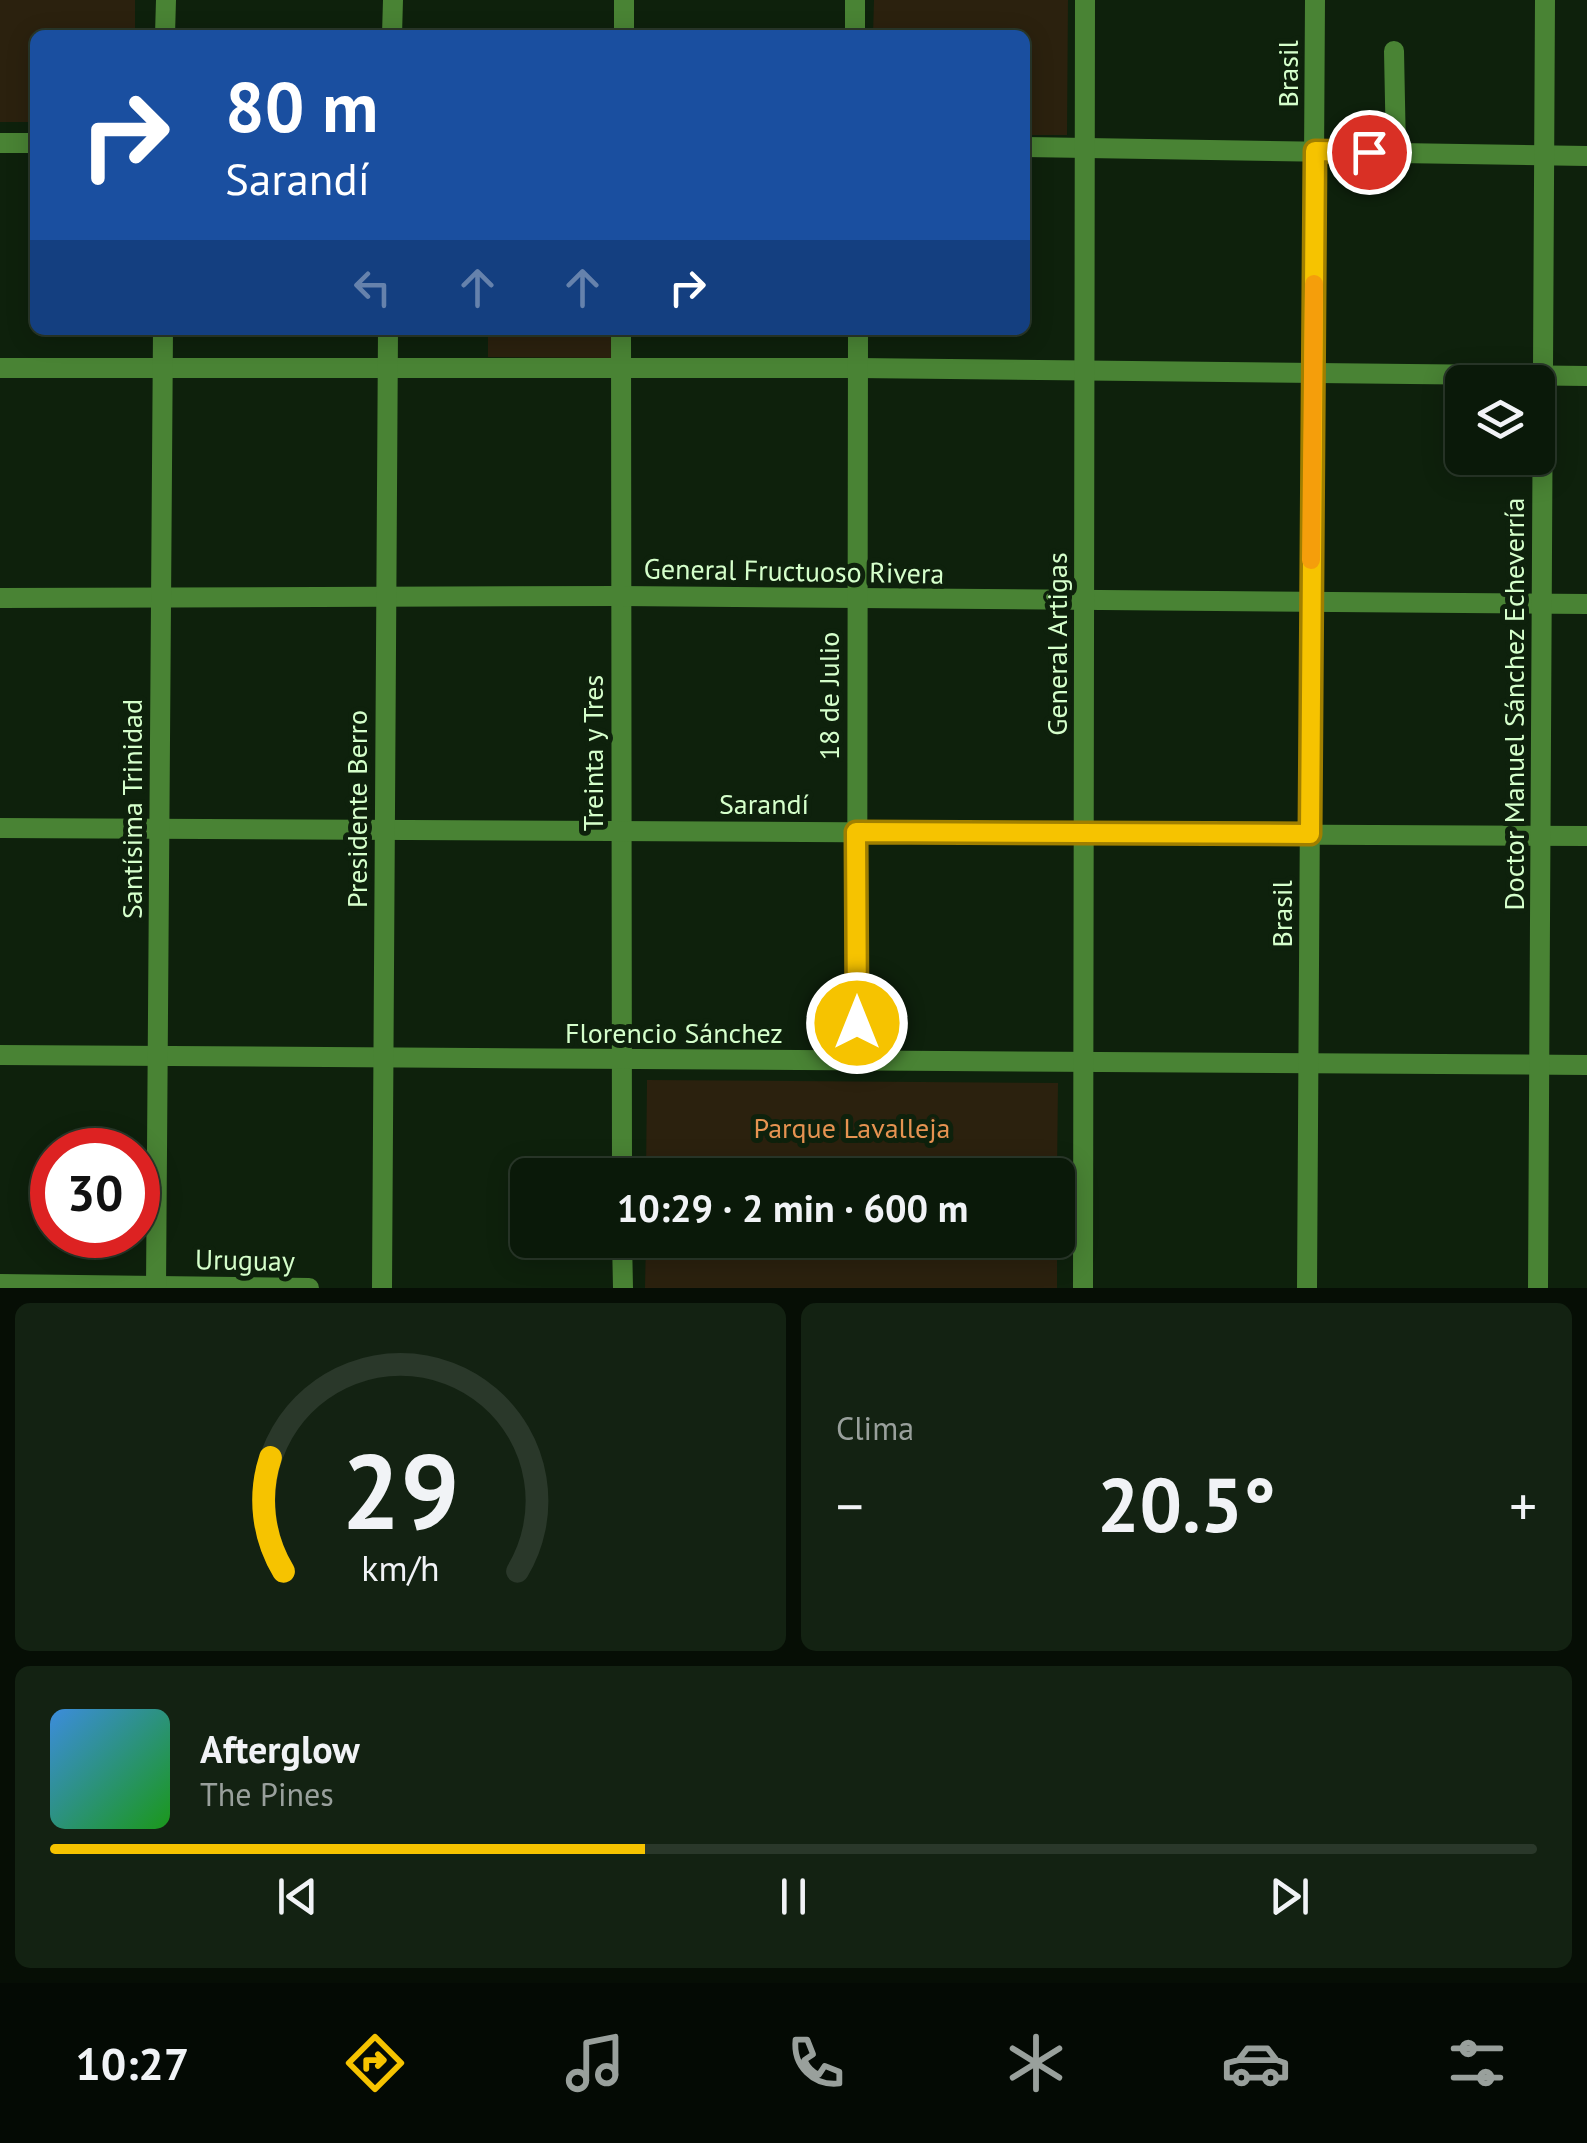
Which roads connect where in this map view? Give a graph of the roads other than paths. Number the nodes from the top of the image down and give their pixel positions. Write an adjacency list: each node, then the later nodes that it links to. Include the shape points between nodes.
1 (166, 0): 8 (street)
2 (393, 0): 9 (street)
3 (624, 0): 10 (street)
4 (855, 0): 11 (street)
5 (1085, 0): 16 (street, General Artigas)
6 (1315, 0): 17 (street, Brasil)
7 (1544, 0): 19 (street, Doctor Manuel Sánchez Echeverría)
8 (165, 30)
9 (392, 30)
10 (624, 30)
11 (855, 30)
12 (1394, 51): 18 (street)
13 (0, 143): 14 (street)
14 (30, 143)
15 (1030, 146): 16 (street)
16 (1086, 147): 17 (street); 31 (street, General Artigas)
17 (1315, 151): 18 (street); 32 (street, Brasil)
18 (1396, 152): 19 (street)
19 (1544, 155): 20 (street); 25 (street, Doctor Manuel Sánchez Echeverría)
20 (1587, 156)
21 (163, 335): 28 (street, Santísima Trinidad)
22 (388, 335): 30 (street, Presidente Berro)
23 (621, 335): 26 (street, Treinta y Tres)
24 (858, 335): 29 (street, 18 de Julio)
25 (1543, 365)
26 (621, 367): 29 (street); 30 (street); 37 (street, Treinta y Tres)
27 (0, 368): 28 (street)
28 (162, 368): 30 (street); 39 (street, Santísima Trinidad)
29 (858, 368): 31 (street); 41 (street, 18 de Julio)
30 (388, 370): 40 (street, Presidente Berro)
31 (1086, 370): 32 (street); 42 (street, General Artigas)
32 (1314, 372): 33 (street); 43 (street, Brasil)
33 (1445, 374)
34 (1555, 376): 35 (street)
35 (1587, 376)
36 (1542, 475): 44 (street, Doctor Manuel Sánchez Echeverría)
37 (620, 596): 40 (street, General Fructuoso Rivera); 41 (street, General Fructuoso Rivera); 49 (street, Treinta y Tres)
38 (0, 598): 39 (street, General Fructuoso Rivera)
39 (161, 598): 40 (street, General Fructuoso Rivera); 47 (street, Santísima Trinidad)
40 (386, 600): 48 (street, Presidente Berro)
41 (856, 600): 42 (street, General Fructuoso Rivera); 50 (street, 18 de Julio)
42 (1084, 602): 43 (street, General Fructuoso Rivera); 51 (street, General Artigas)
43 (1310, 602): 44 (street, General Fructuoso Rivera); 52 (street, Brasil)
44 (1541, 604): 45 (street, General Fructuoso Rivera); 53 (street, Doctor Manuel Sánchez Echeverría)
45 (1587, 604)
46 (0, 828): 47 (street, Sarandí)
47 (160, 828): 48 (street, Sarandí); 56 (street, Santísima Trinidad)
48 (384, 830): 49 (street, Sarandí); 57 (street, Presidente Berro)
49 (621, 832): 50 (street, Sarandí); 58 (street, Treinta y Tres)
50 (856, 832): 51 (street, Sarandí); 59 (street, 18 de Julio)
51 (1084, 832): 52 (street, Sarandí); 60 (street, General Artigas)
52 (1310, 834): 53 (street, Sarandí); 61 (street, Brasil)
53 (1540, 835): 54 (street, Sarandí); 62 (street, Doctor Manuel Sánchez Echeverría)
54 (1587, 836)
55 (0, 1055): 56 (street, Florencio Sánchez)
56 (158, 1058): 57 (street, Florencio Sánchez); 67 (street, Santísima Trinidad)
57 (383, 1060): 58 (street, Florencio Sánchez); 69 (street, Presidente Berro)
58 (622, 1060): 59 (street, Florencio Sánchez); 64 (street, Treinta y Tres)
59 (857, 1061): 60 (street, Florencio Sánchez)
60 (1086, 1061): 61 (street, Florencio Sánchez); 71 (street, General Artigas)
61 (1308, 1062): 62 (street, Florencio Sánchez); 72 (street, Brasil)
62 (1540, 1065): 63 (street, Florencio Sánchez); 73 (street, Doctor Manuel Sánchez Echeverría)
63 (1587, 1065)
64 (622, 1158)
65 (622, 1258): 70 (street)
66 (0, 1284): 67 (street, Uruguay)
67 (156, 1287): 68 (street, Uruguay)
68 (310, 1288)
69 (382, 1288)
70 (622, 1288)
71 (1083, 1288)
72 (1307, 1288)
73 (1538, 1288)

